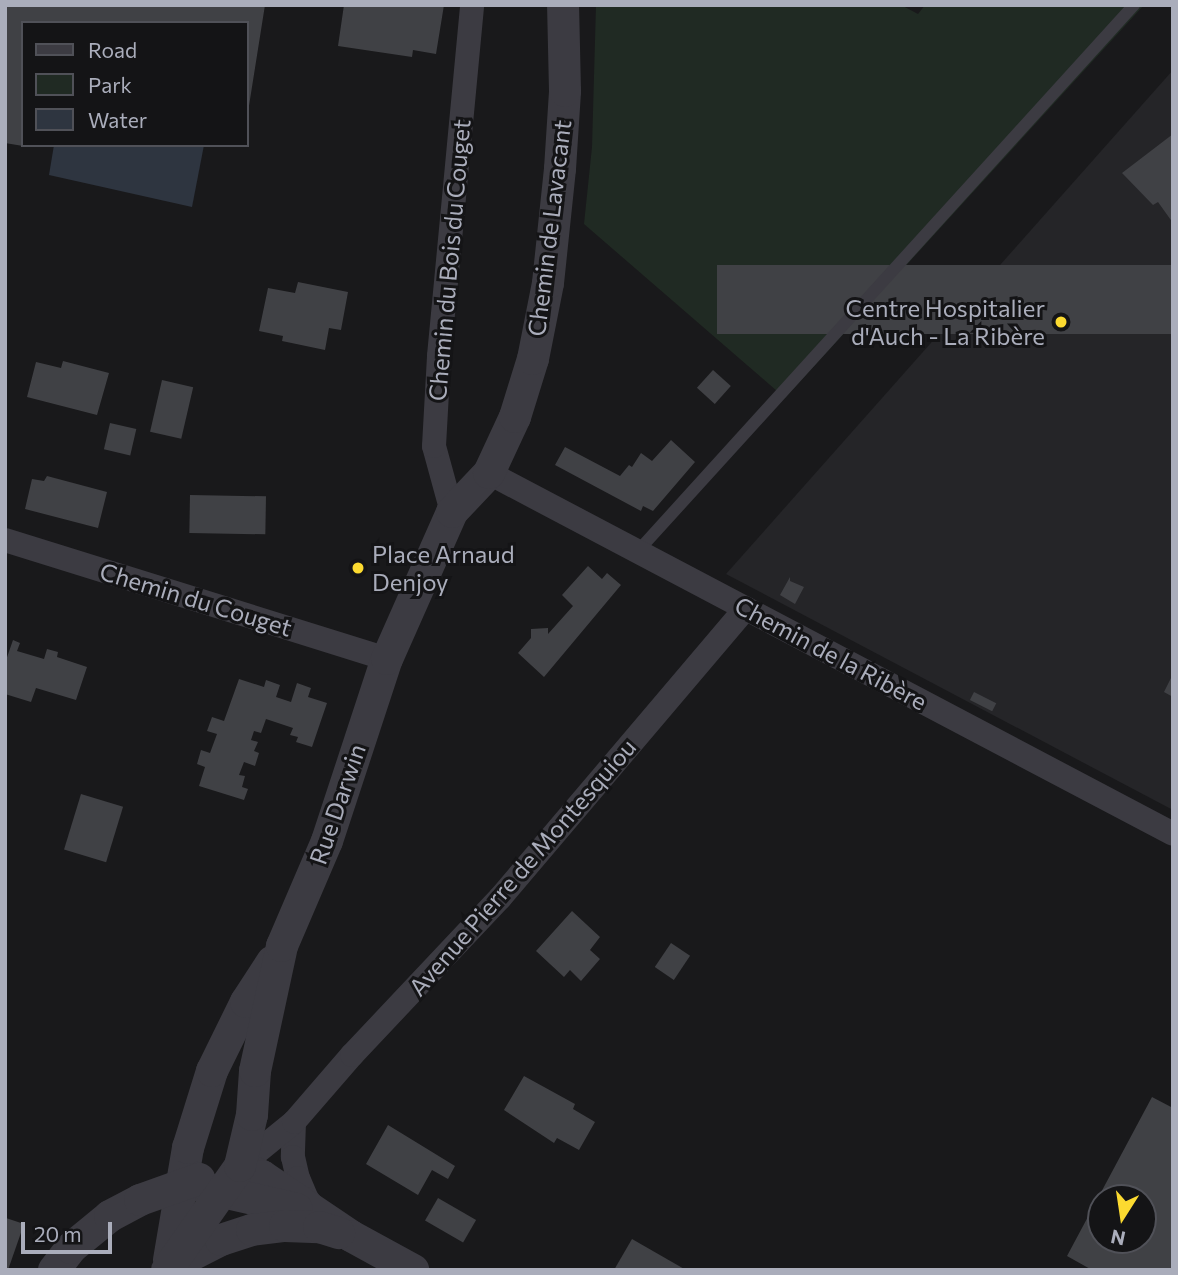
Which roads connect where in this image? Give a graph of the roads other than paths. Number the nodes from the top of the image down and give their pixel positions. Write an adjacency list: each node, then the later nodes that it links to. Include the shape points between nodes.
1 (472, 5): 5 (street, Chemin du Bois du Couget, via 434,446)
2 (564, 5): 4 (street, Chemin de Lavacant, via 565,91 548,283 533,359 515,417)
3 (1134, 5): 7 (lane)
4 (489, 473): 5 (street, Chemin de Lavacant); 7 (street, Chemin de la Ribère)
5 (452, 512): 9 (street)
6 (5, 540): 9 (street, Chemin du Couget)
7 (638, 551): 8 (street, Chemin de la Ribère)
8 (746, 608): 10 (street, Chemin de la Ribère); 12 (street, Avenue Pierre de Montesquiou, via 500,898)
9 (387, 659): 11 (street, Rue Darwin, via 327,841)
10 (1173, 834)
11 (282, 946): 13 (street, Rue Darwin); 14 (street, Rue Darwin, via 246,1002 212,1071)
12 (294, 1122): 13 (street, Avenue Pierre de Montesquiou); 16 (street, via 298,1178)
13 (240, 1166): 14 (street); 15 (street, Avenue Pierre de Montesquiou); 16 (street)
14 (182, 1184): 15 (street); 18 (street); 19 (street, via 110,1216 71,1248)
15 (222, 1191): 16 (street); 18 (street, Avenue Pierre de Montesquiou)
16 (320, 1215): 17 (street)
17 (351, 1236): 18 (street, via 319,1227 253,1230 221,1240); 20 (street)
18 (167, 1269)
19 (54, 1270)
20 (414, 1270)

